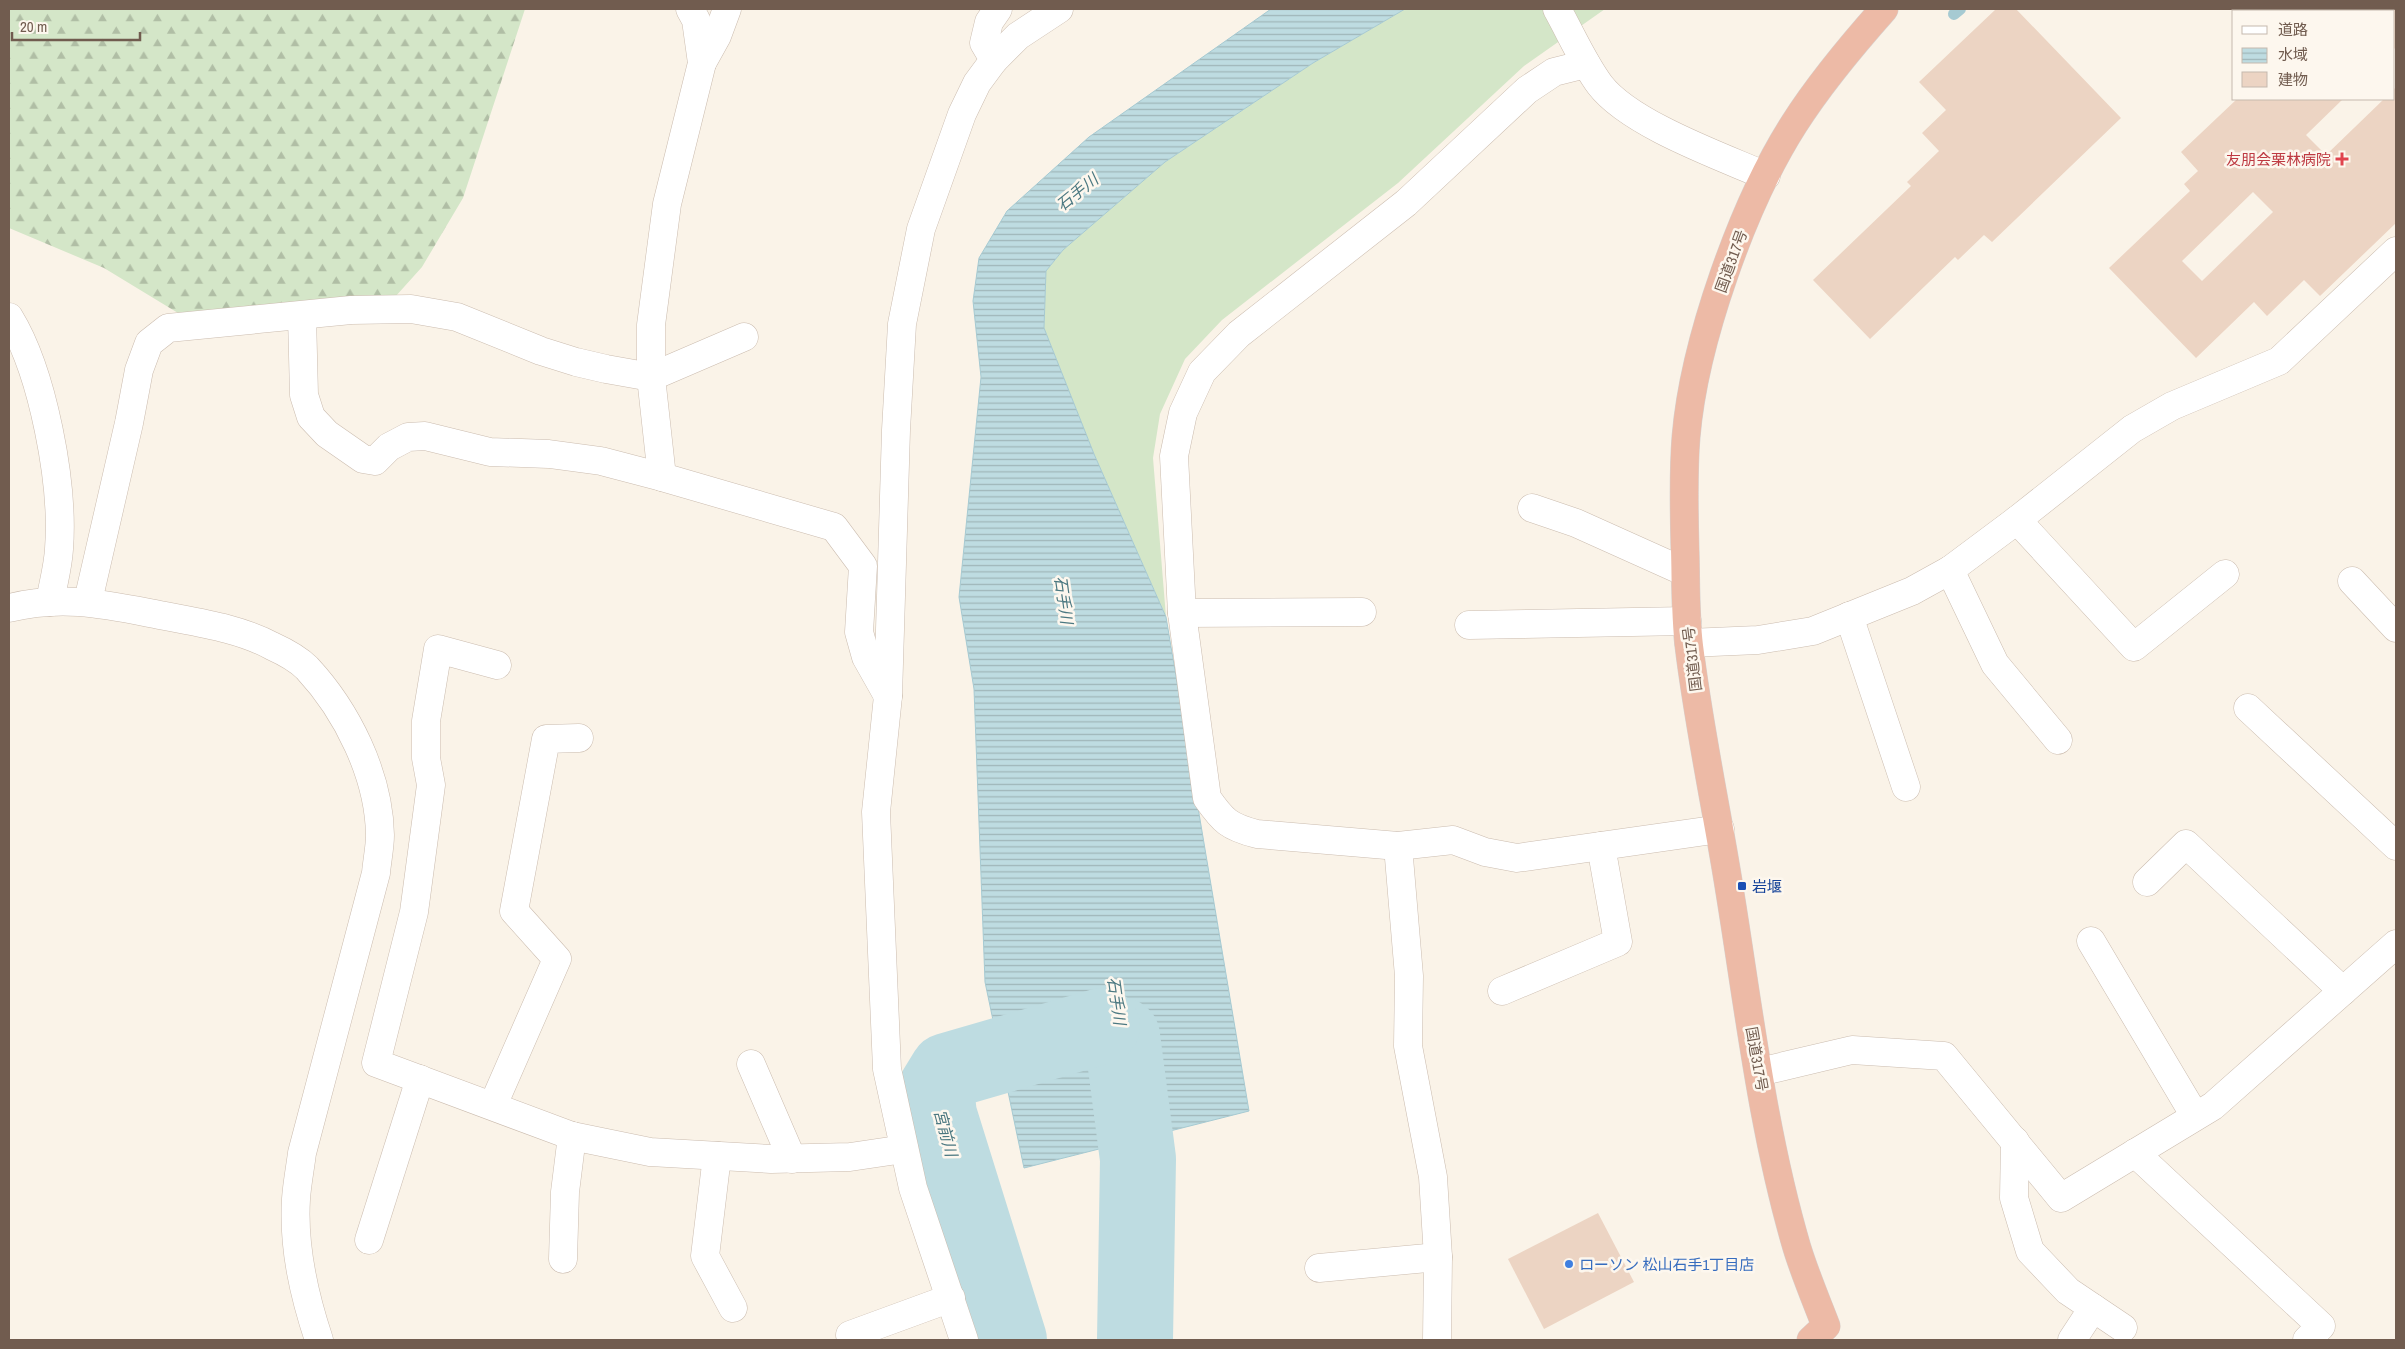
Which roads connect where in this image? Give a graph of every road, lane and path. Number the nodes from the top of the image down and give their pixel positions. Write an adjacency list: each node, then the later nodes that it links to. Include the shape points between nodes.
1 (690, 9): 9 (street, via 696,20)
2 (727, 9): 9 (street)
3 (998, 9): 8 (street, via 989,22 984,42)
4 (1059, 9): 8 (street, via 1018,36)
5 (1557, 9): 7 (street)
6 (1884, 9): 10 (highway, 国道317号, via 1794,125)
7 (1582, 56): 10 (street, via 1602,86 1653,125); 27 (street, via 1527,90 1406,203 1239,334 1202,372 1184,413 1174,456)
8 (994, 60): 33 (street, via 977,83 962,114 921,229 902,324)
9 (702, 63): 15 (street, via 667,204 651,325)
10 (1766, 176): 20 (highway, 国道317号, via 1720,290 1694,384 1686,436)
11 (2396, 251): 18 (street, via 2278,361 2172,406 2132,429)
12 (302, 316): 15 (street, via 351,310 411,309 457,317 576,362); 16 (street, via 304,395 311,416 327,434 363,460 375,461 389,447 408,437 425,436 490,452 549,454 601,461); 23 (street, via 168,328 149,343 139,370)
13 (9, 317): 24 (street, via 21,337 46,419 59,488 59,549)
14 (744, 337): 15 (street)
15 (651, 376): 16 (street)
16 (662, 478): 33 (street, via 834,527 863,566 859,632 866,657)
17 (1532, 508): 20 (street, via 1576,523)
18 (2018, 520): 19 (street); 21 (street, via 2134,647)
19 (1950, 570): 28 (street, via 1912,591); 36 (street, via 1995,664)
20 (1685, 572): 31 (highway, 国道317号)
21 (2225, 574)
22 (2352, 581): 30 (street)
23 (88, 601): 24 (street); 67 (street, via 220,627 270,645 306,667 339,710 361,753 376,797 380,836 376,873 302,1153 296,1200 302,1283)
24 (50, 602): 25 (street)
25 (9, 608)
26 (1362, 612): 27 (street)
27 (1182, 613): 39 (street, via 1207,798 1223,820 1236,829 1257,834)
28 (1849, 616): 31 (street, via 1804,632 1758,640); 37 (street)
29 (1469, 625): 31 (street)
30 (2396, 628)
31 (1688, 632): 38 (highway, 国道317号, via 1699,716)
32 (497, 665): 49 (street, via 438,649 426,721 426,758 432,785 414,912 376,1063)
33 (888, 696): 54 (street, via 876,812 888,1069)
34 (2248, 708): 41 (street)
35 (579, 738): 50 (street, via 546,739 514,911 557,959)
36 (2058, 740)
37 (1906, 786)
38 (1720, 829): 40 (street); 48 (highway, 国道317号)
39 (1398, 846): 40 (street, via 1453,840 1485,852 1517,858); 59 (street, via 1409,976 1408,1046 1433,1177)
40 (1602, 846): 45 (street, via 1618,942)
41 (2396, 846)
42 (2147, 882): 46 (street, via 2186,844)
43 (2091, 941): 51 (street)
44 (2396, 944): 46 (street)
45 (1502, 991)
46 (2343, 991): 51 (street, via 2213,1106)
47 (751, 1064): 57 (street)
48 (1759, 1072): 53 (street, via 1852,1050 1944,1056); 70 (highway, 国道317号, via 1797,1249 1826,1326)
49 (420, 1079): 50 (street); 58 (street)
50 (494, 1105): 52 (street)
51 (2196, 1116): 55 (street)
52 (572, 1136): 56 (street, via 650,1152); 60 (street)
53 (2015, 1141): 55 (street, via 2061,1198); 64 (street, via 2014,1198 2030,1251 2068,1291)
54 (904, 1149): 57 (street, via 850,1157); 62 (street, via 912,1188)
55 (2135, 1153): 72 (street, via 2321,1326)
56 (717, 1156): 57 (street); 63 (street, via 705,1256)
57 (792, 1159)
58 (369, 1240)
59 (1438, 1257): 61 (street); 69 (street)
60 (562, 1259)
61 (1319, 1268)
62 (951, 1298): 66 (street); 68 (street)
63 (733, 1308)
64 (2093, 1308): 65 (street); 71 (street)
65 (2123, 1328)
66 (850, 1335)
67 (320, 1340)
68 (964, 1340)
69 (1437, 1340)
70 (1811, 1340)
71 (2072, 1340)
72 (2307, 1340)

